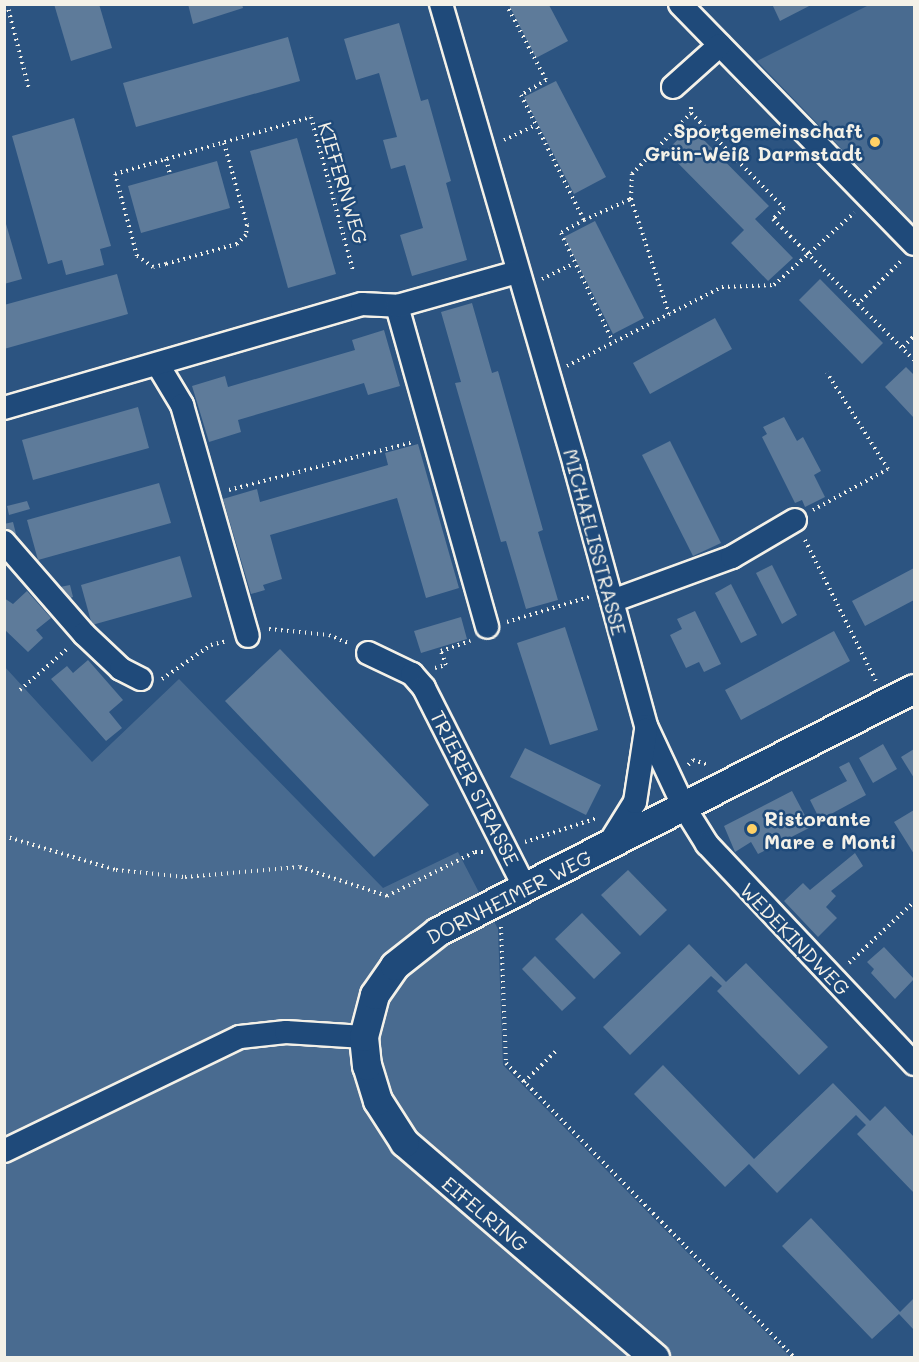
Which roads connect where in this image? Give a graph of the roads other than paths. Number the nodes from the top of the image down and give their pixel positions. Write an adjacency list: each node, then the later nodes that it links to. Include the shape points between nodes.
1 (441, 4): 6 (street, MICHAELISSTRASSE)
2 (680, 4): 3 (street)
3 (720, 45): 4 (street); 5 (street, via 870,198)
4 (673, 87)
5 (910, 250)
6 (520, 280): 7 (street); 12 (street, MICHAELISSTRASSE)
7 (397, 306): 8 (street, via 362,304); 13 (street)
8 (158, 365): 9 (street); 14 (street, via 182,405)
9 (4, 408)
10 (795, 520): 12 (street, via 732,558)
11 (4, 542): 16 (street, via 84,634 121,669)
12 (611, 596): 18 (street, MICHAELISSTRASSE)
13 (487, 627)
14 (248, 636)
15 (368, 652): 21 (street, TRIERER STRASSE, via 412,674 424,688)
16 (141, 679)
17 (915, 688): 19 (main road, DORNHEIMER WEG)
18 (646, 726): 19 (street, MICHAELISSTRASSE); 20 (street, via 635,802 628,820)
19 (684, 807): 20 (main road, DORNHEIMER WEG); 23 (street, WEDEKINDWEG, via 730,872)
20 (606, 848): 21 (main road, DORNHEIMER WEG)
21 (525, 888): 22 (main road, DORNHEIMER WEG, via 438,932 395,966 375,995)
22 (364, 1037): 24 (street, via 269,1032 226,1041); 25 (main road, EIFELRING, via 367,1066 378,1101 417,1157)
23 (915, 1064)
24 (4, 1151)
25 (655, 1358)

